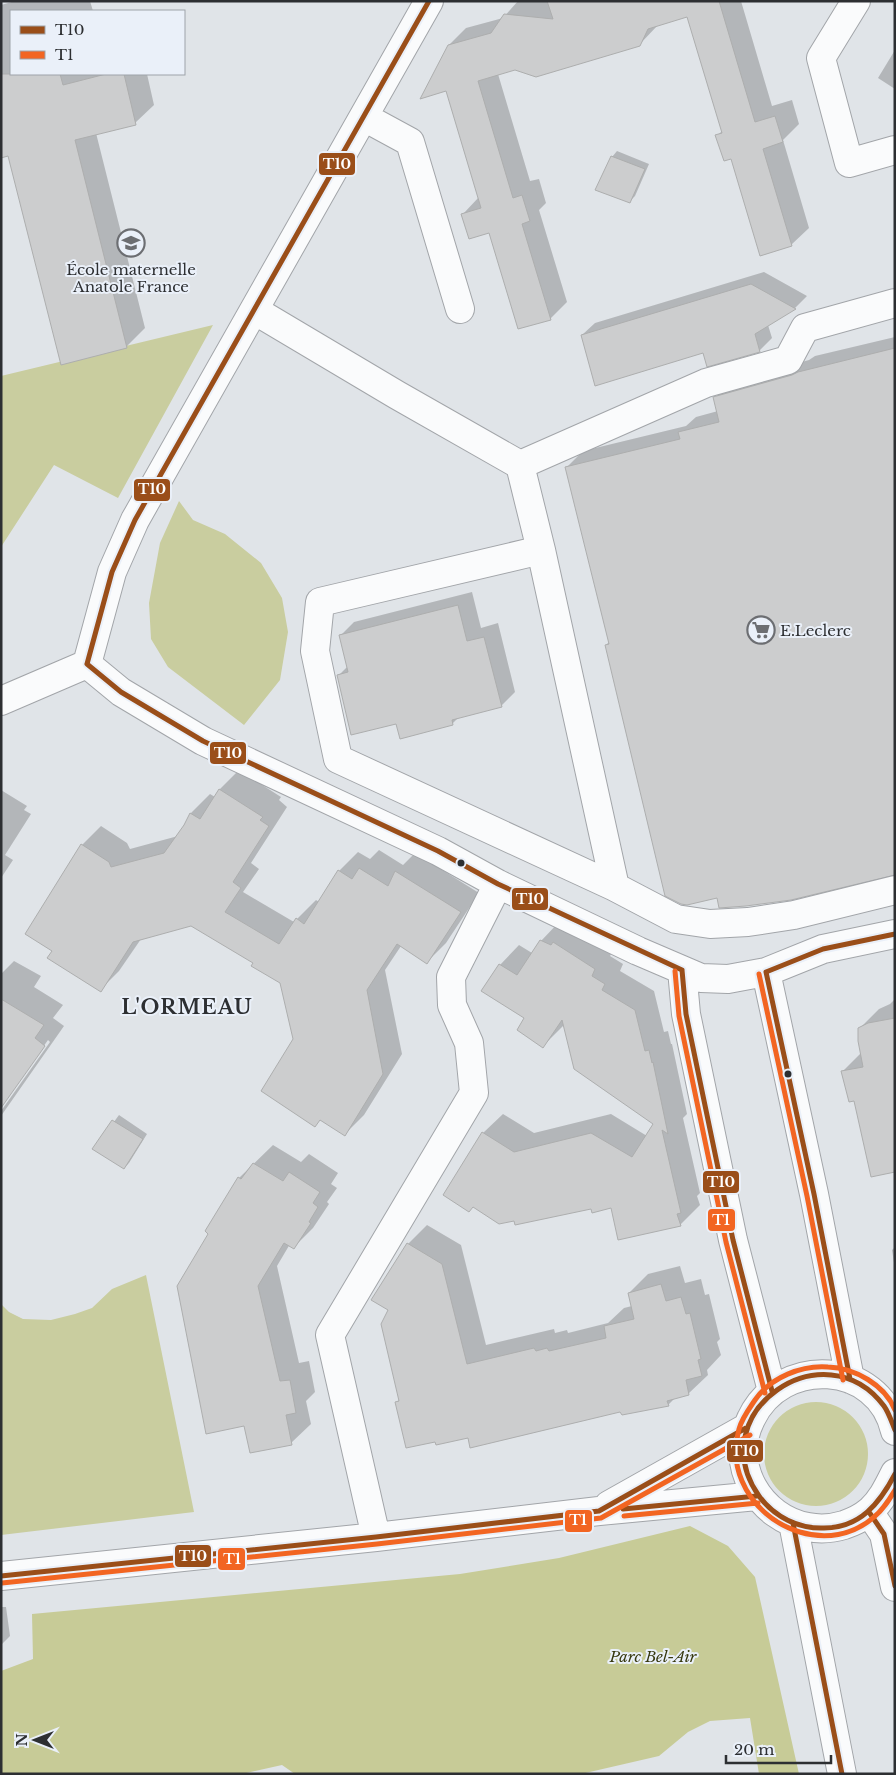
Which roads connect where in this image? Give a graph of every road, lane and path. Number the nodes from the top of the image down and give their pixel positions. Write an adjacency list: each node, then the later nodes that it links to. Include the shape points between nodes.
1 (430, 1): 3 (street)
2 (856, 1): 4 (street, via 821,58 850,163)
3 (364, 117): 6 (street, via 410,142); 7 (street)
4 (895, 150)
5 (895, 303): 8 (street, via 805,328 788,360 706,383)
6 (460, 309)
7 (254, 310): 8 (street); 10 (street, via 135,520 112,572)
8 (520, 465): 9 (street)
9 (542, 550): 13 (street); 13 (street, via 320,602 315,651 338,759)
10 (87, 664): 11 (street); 12 (street, via 120,692 203,741 438,851)
11 (1, 701)
12 (498, 884): 16 (street); 28 (street, via 451,977 452,1005 470,1043 474,1093 330,1335)
13 (615, 887): 14 (street, via 676,919 710,924 794,915)
14 (895, 890)
15 (895, 934): 17 (street, via 822,949)
16 (682, 970): 17 (street, via 701,978 728,979); 19 (street, via 686,1014 733,1240)
17 (766, 972): 18 (street)
18 (850, 1379): 19 (street, via 830,1374 809,1374); 20 (street)
19 (772, 1391): 21 (street, via 756,1407)
20 (887, 1402): 22 (street)
21 (746, 1428): 24 (street, via 743,1452 747,1475); 25 (street)
22 (895, 1431)
23 (895, 1473): 26 (street, via 886,1494)
24 (757, 1496): 25 (street); 27 (street, via 773,1512)
25 (600, 1511): 28 (street)
26 (869, 1512): 27 (street, via 832,1528 812,1528); 30 (street, via 884,1534)
27 (793, 1523): 31 (street)
28 (376, 1537): 29 (street)
29 (1, 1576)
30 (895, 1588)
31 (842, 1774)

